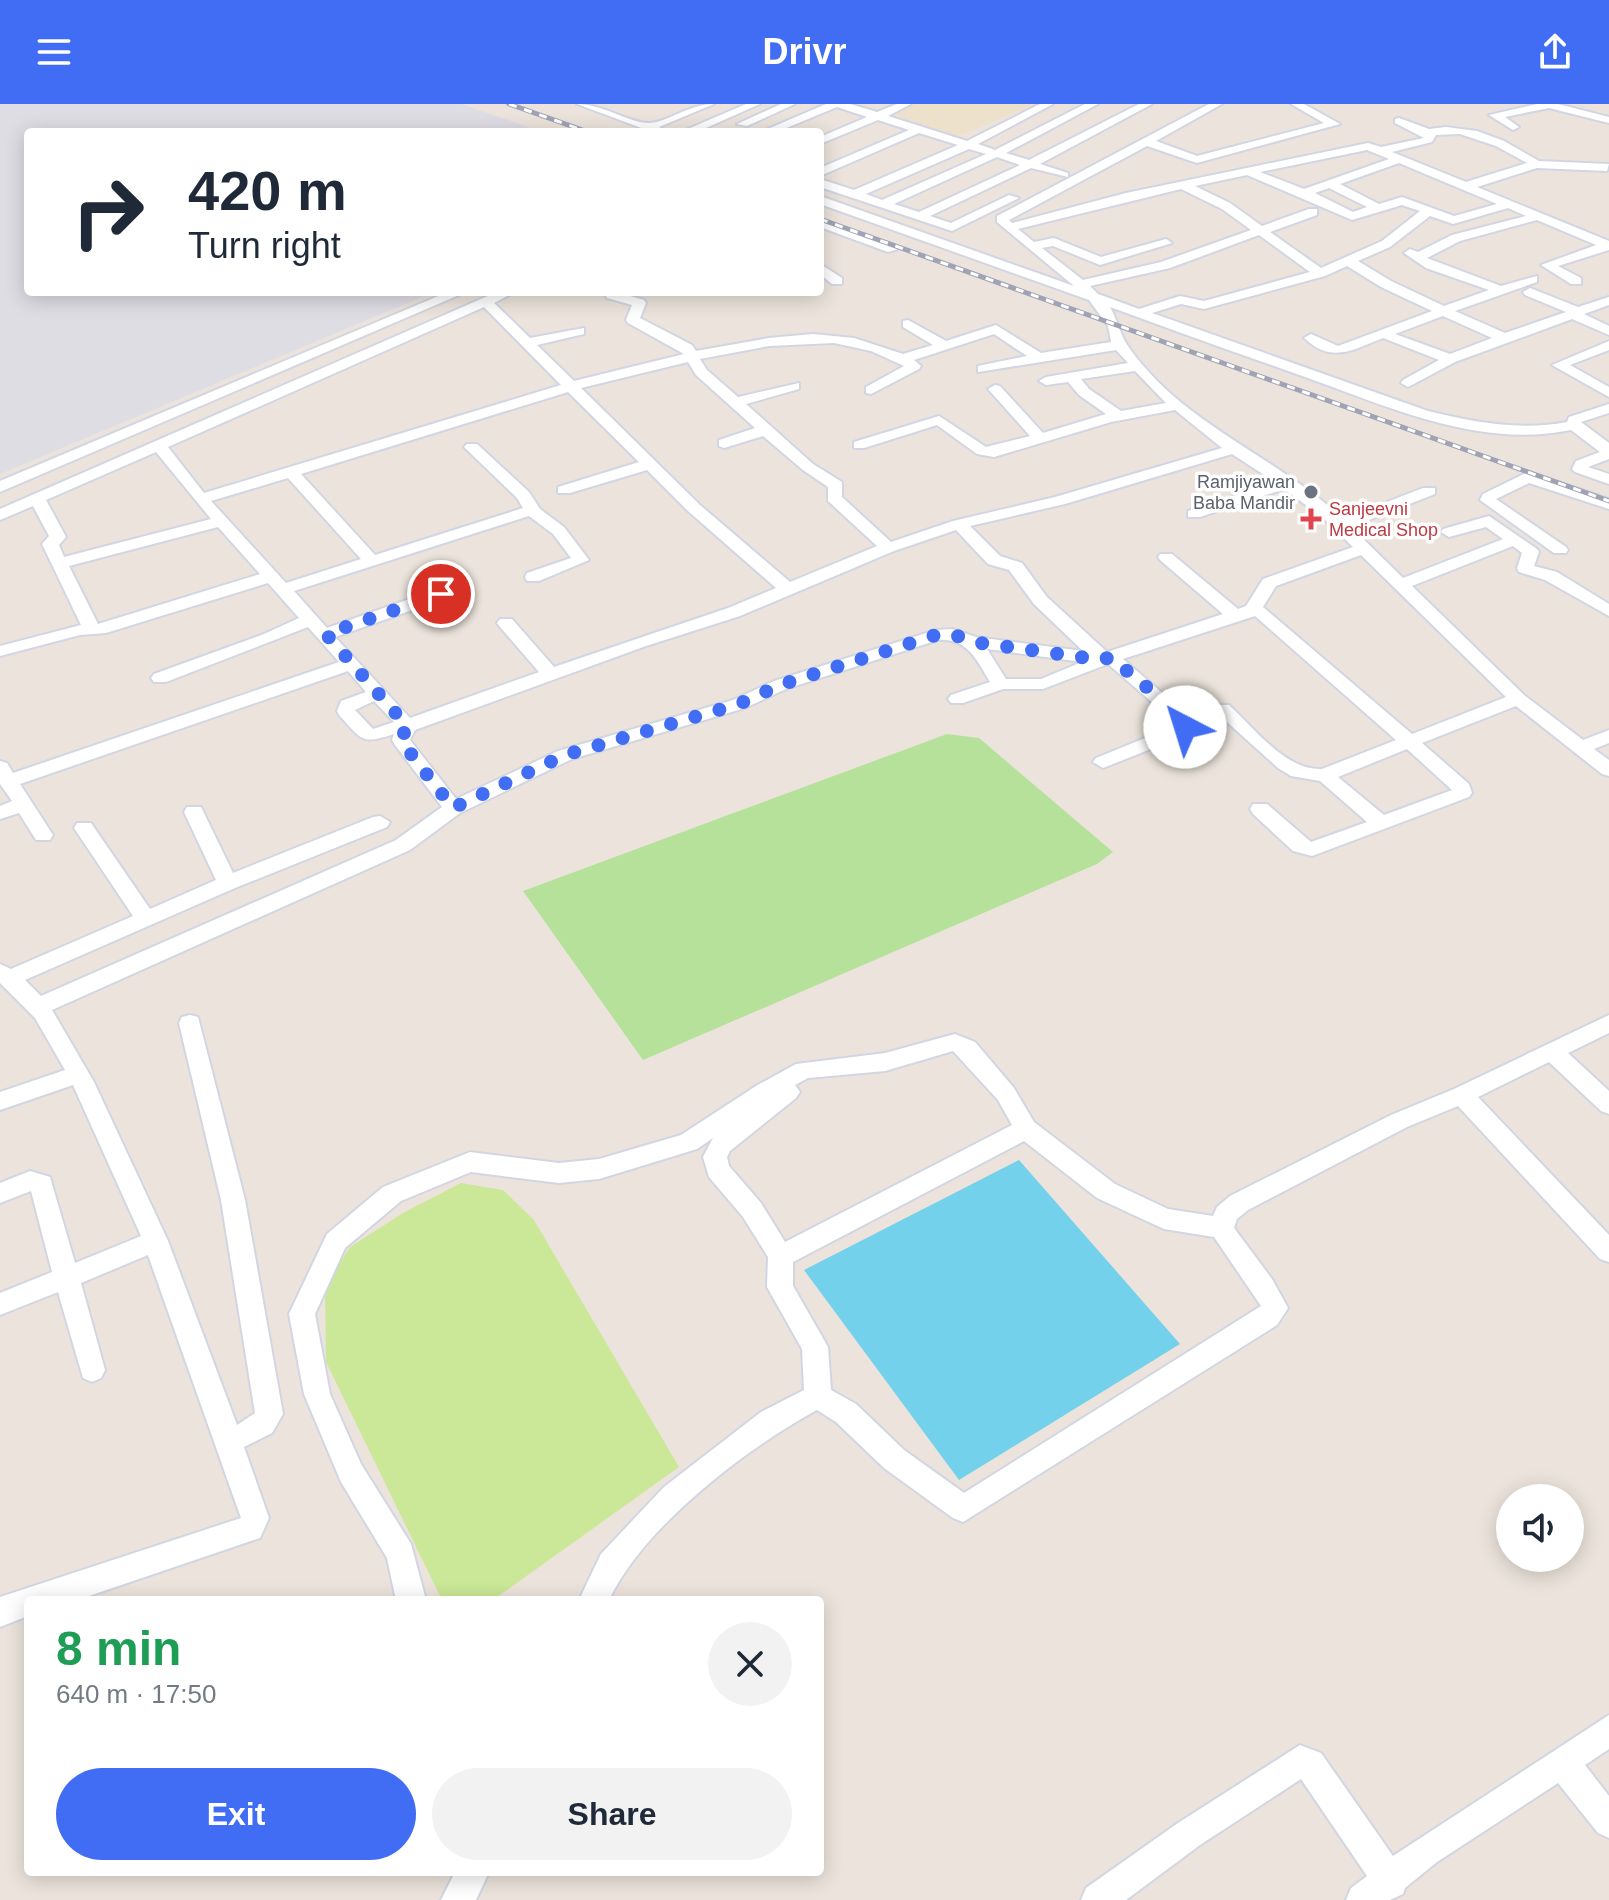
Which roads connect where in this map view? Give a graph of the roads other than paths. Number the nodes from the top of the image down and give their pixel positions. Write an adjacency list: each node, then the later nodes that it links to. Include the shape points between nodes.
1 (582, 104): 18 (street)
2 (709, 104): 23 (street)
3 (755, 104): 25 (street)
4 (790, 104): 22 (street)
5 (837, 104): 16 (street); 26 (street)
6 (906, 104): 16 (street)
7 (1048, 104): 33 (street)
8 (1147, 104): 17 (street)
9 (1200, 104): 21 (street)
10 (1217, 104): 27 (street)
11 (1296, 104): 29 (street)
12 (1547, 104): 19 (street); 24 (street, via 1495,115)
13 (1086, 105): 17 (street); 36 (street)
14 (628, 106): 18 (street)
15 (642, 114): 18 (street)
16 (877, 116): 28 (street); 31 (street)
17 (1121, 116): 21 (street); 38 (street)
18 (624, 118): 23 (street)
19 (1609, 120)
20 (1399, 121): 30 (street)
21 (1149, 124): 27 (street); 43 (street)
22 (737, 126)
23 (649, 127)
24 (1513, 127)
25 (697, 128)
26 (777, 128)
27 (1169, 129): 32 (street)
28 (917, 130): 33 (street); 41 (street)
29 (1345, 130): 32 (street, via 1243,145 1197,160); 34 (street)
30 (1430, 134): 35 (street, via 1428,140); 39 (street, via 1463,130)
31 (824, 139)
32 (1144, 141): 59 (street)
33 (968, 145): 36 (street); 49 (street)
34 (1368, 146): 35 (street); 42 (street)
35 (1384, 150): 37 (street)
36 (995, 154): 38 (street); 52 (street)
37 (1402, 158): 45 (street); 46 (street)
38 (1031, 164): 43 (street); 57 (street)
39 (1536, 164): 40 (street); 46 (street)
40 (1608, 167)
41 (824, 170)
42 (1251, 173): 47 (street); 48 (street)
43 (1064, 175): 57 (street, via 952,227)
44 (824, 184): 49 (street)
45 (1330, 184): 48 (street); 54 (street)
46 (1463, 184): 51 (street); 53 (street)
47 (1185, 186): 59 (street); 62 (street, via 1226,206)
48 (1305, 193): 54 (street, via 1352,216)
49 (856, 194): 52 (street)
50 (824, 201): 64 (street)
51 (1402, 201): 54 (street); 55 (street)
52 (883, 204): 57 (street)
53 (1510, 204): 55 (street, via 1453,220); 58 (street)
54 (1380, 209)
55 (1428, 211): 65 (street)
56 (1313, 212): 62 (street)
57 (920, 216)
58 (1539, 216): 68 (street); 70 (street, via 1460,236)
59 (1005, 222): 64 (street, via 985,219); 67 (street)
60 (824, 224): 61 (street)
61 (845, 232): 63 (street); 69 (street)
62 (1260, 233): 73 (street); 76 (street)
63 (824, 239)
64 (939, 241): 76 (street)
65 (1389, 242): 70 (street); 71 (street)
66 (1166, 243): 67 (street, via 1100,261 1054,242)
67 (1032, 246): 76 (street)
68 (1608, 246): 75 (street, via 1547,265)
69 (892, 249)
70 (1417, 258): 77 (street)
71 (1350, 262): 73 (street); 83 (street)
72 (824, 271): 74 (street)
73 (1320, 273): 84 (street, via 1204,305 1180,300)
74 (837, 281)
75 (1576, 281)
76 (1087, 290): 84 (street); 93 (street, via 1119,333)
77 (1501, 290): 83 (street); 85 (street, via 1531,285)
78 (450, 296): 125 (street)
79 (499, 296): 82 (street)
80 (615, 296): 96 (street, via 639,303 633,320 687,348)
81 (1609, 301): 85 (street)
82 (486, 302): 91 (street); 118 (street)
83 (1443, 311): 89 (street); 90 (street)
84 (1138, 313): 95 (street)
85 (1575, 313): 88 (street); 90 (street)
86 (908, 324): 92 (street)
87 (579, 331): 91 (street)
88 (1609, 331)
89 (1381, 333): 95 (street, via 1339,350); 98 (street)
90 (1504, 338): 98 (street)
91 (526, 343): 105 (street)
92 (943, 345): 97 (street, via 996,329); 99 (street)
93 (1119, 345): 97 (street); 100 (street)
94 (1609, 345): 109 (street, via 1559,365)
95 (1307, 352): 113 (street, via 1423,414 1536,429)
96 (691, 357): 99 (street, via 831,339); 105 (street); 110 (street)
97 (1038, 357): 101 (street)
98 (1450, 359): 104 (street)
99 (900, 360): 108 (street, via 913,369)
100 (1138, 366): 102 (street); 111 (street)
101 (983, 369)
102 (1072, 377): 103 (street); 112 (street)
103 (1046, 381)
104 (1408, 383)
105 (567, 385): 121 (street); 122 (street)
106 (794, 386): 110 (street)
107 (995, 389): 115 (street)
108 (871, 390)
109 (1609, 396): 113 (street)
110 (737, 402): 114 (street)
111 (1178, 405): 112 (street); 120 (street)
112 (1118, 416): 115 (street)
113 (1574, 425): 123 (street, via 1608,454 1580,469)
114 (766, 430): 116 (street); 139 (street, via 836,485 834,498)
115 (1040, 438): 117 (street, via 982,451 939,420)
116 (724, 443)
117 (859, 445)
118 (159, 446): 128 (street); 129 (street)
119 (472, 447): 131 (street)
120 (1233, 449): 124 (street); 135 (street, via 1059,501)
121 (649, 464): 126 (street); 148 (street)
122 (292, 473): 129 (street); 143 (street)
123 (1609, 479)
124 (1287, 483): 132 (street); 136 (street)
125 (0, 487)
126 (564, 490)
127 (1429, 491): 136 (street)
128 (37, 498): 133 (street); 144 (street, via 58,537 50,544)
129 (201, 499): 134 (street)
130 (1609, 504): 141 (street, via 1528,477 1489,497)
131 (533, 511): 143 (street); 145 (street, via 581,560)
132 (1194, 514)
133 (0, 515)
134 (223, 521): 144 (street); 146 (street)
135 (959, 524): 139 (street); 159 (street, via 994,560 1016,567 1030,588)
136 (1340, 526): 140 (street)
137 (1449, 532): 138 (street, via 1489,521)
138 (1515, 540): 147 (street); 150 (street, via 1531,552 1525,568 1551,576)
139 (888, 548): 148 (street)
140 (1363, 549): 147 (street); 151 (street, via 1269,583)
141 (1560, 550)
142 (1166, 557): 152 (street)
143 (371, 560): 146 (street)
144 (59, 563): 155 (street)
145 (533, 577)
146 (278, 582): 153 (street); 155 (street)
147 (1399, 585): 166 (street)
148 (788, 589): 161 (street)
149 (441, 594): 156 (street)
150 (1607, 608)
151 (1254, 609): 152 (street); 170 (street)
152 (1234, 614): 159 (street)
153 (309, 620): 156 (street); 162 (street)
154 (506, 623): 161 (street)
155 (92, 630): 158 (street)
156 (326, 634): 160 (street)
157 (973, 642): 159 (street); 163 (street); 177 (street, via 943,633 861,657 739,704 565,755)
158 (0, 651)
159 (1106, 658): 163 (street, via 1036,686); 172 (street, via 1187,722 1179,731)
160 (349, 665): 164 (street); 174 (street, via 224,710)
161 (551, 675): 168 (street)
162 (160, 678)
163 (1001, 684): 165 (street)
164 (376, 694): 168 (street); 168 (street, via 347,705 346,711 369,736)
165 (957, 699)
166 (1518, 699): 170 (street); 171 (street)
167 (1223, 709): 175 (street, via 1300,774)
168 (406, 725): 177 (street, via 401,740)
169 (1609, 736): 171 (street)
170 (1411, 741): 175 (street); 182 (street, via 1462,793)
171 (1580, 748): 173 (street)
172 (1103, 762)
173 (1609, 770)
174 (4, 774): 176 (street)
175 (1324, 775): 182 (street)
176 (23, 804): 180 (street); 184 (street)
177 (453, 808): 188 (street, via 403,845)
178 (1260, 809): 182 (street, via 1306,849)
179 (194, 812): 185 (street)
180 (0, 813)
181 (380, 822): 185 (street)
182 (1381, 823)
183 (84, 828): 186 (street)
184 (43, 835)
185 (228, 883): 186 (street)
186 (145, 918): 187 (street)
187 (5, 975): 188 (street)
188 (36, 1008): 193 (street, via 62,1040)
189 (190, 1023): 207 (street, via 233,1200 269,1414 258,1428)
190 (1609, 1023): 191 (street)
191 (1552, 1051): 194 (street); 196 (street)
192 (816, 1069): 197 (street, via 885,1062 955,1042 967,1048 1006,1094); 202 (street, via 722,1144 715,1157 718,1170); 209 (street, via 764,1092 689,1142 599,1169 559,1173 470,1162 392,1194 336,1241 302,1314 317,1394 351,1473 401,1554)
193 (78, 1074): 195 (street); 200 (street, via 125,1165)
194 (1462, 1095): 199 (street, via 1399,1121 1239,1203 1226,1214); 201 (street)
195 (0, 1101)
196 (1609, 1105)
197 (1026, 1129): 199 (street, via 1106,1191 1164,1219); 202 (street)
198 (0, 1193): 203 (street, via 30,1181 41,1184)
199 (1222, 1228): 206 (street, via 1231,1247 1266,1286 1275,1308 1268,1317 963,1509)
200 (156, 1241): 203 (street); 207 (street)
201 (1609, 1252)
202 (781, 1256): 206 (street, via 780,1287 815,1347)
203 (66, 1278): 204 (street); 205 (street)
204 (0, 1304)
205 (92, 1370)
206 (818, 1396): 210 (street, via 771,1421 674,1496 611,1564)
207 (228, 1441): 208 (street, via 255,1518 250,1528)
208 (46, 1596)
209 (410, 1596)
210 (596, 1596)
211 (24, 1603): 212 (street)
212 (0, 1612)
213 (1609, 1731): 214 (street)
214 (1562, 1762): 215 (street); 218 (street, via 1426,1851)
215 (1609, 1822)
216 (452, 1876): 219 (street)
217 (470, 1876): 219 (street)
218 (1391, 1882): 220 (street, via 1310,1764 1300,1761); 221 (street)
219 (455, 1900)
220 (1098, 1900)
221 (1363, 1900)

